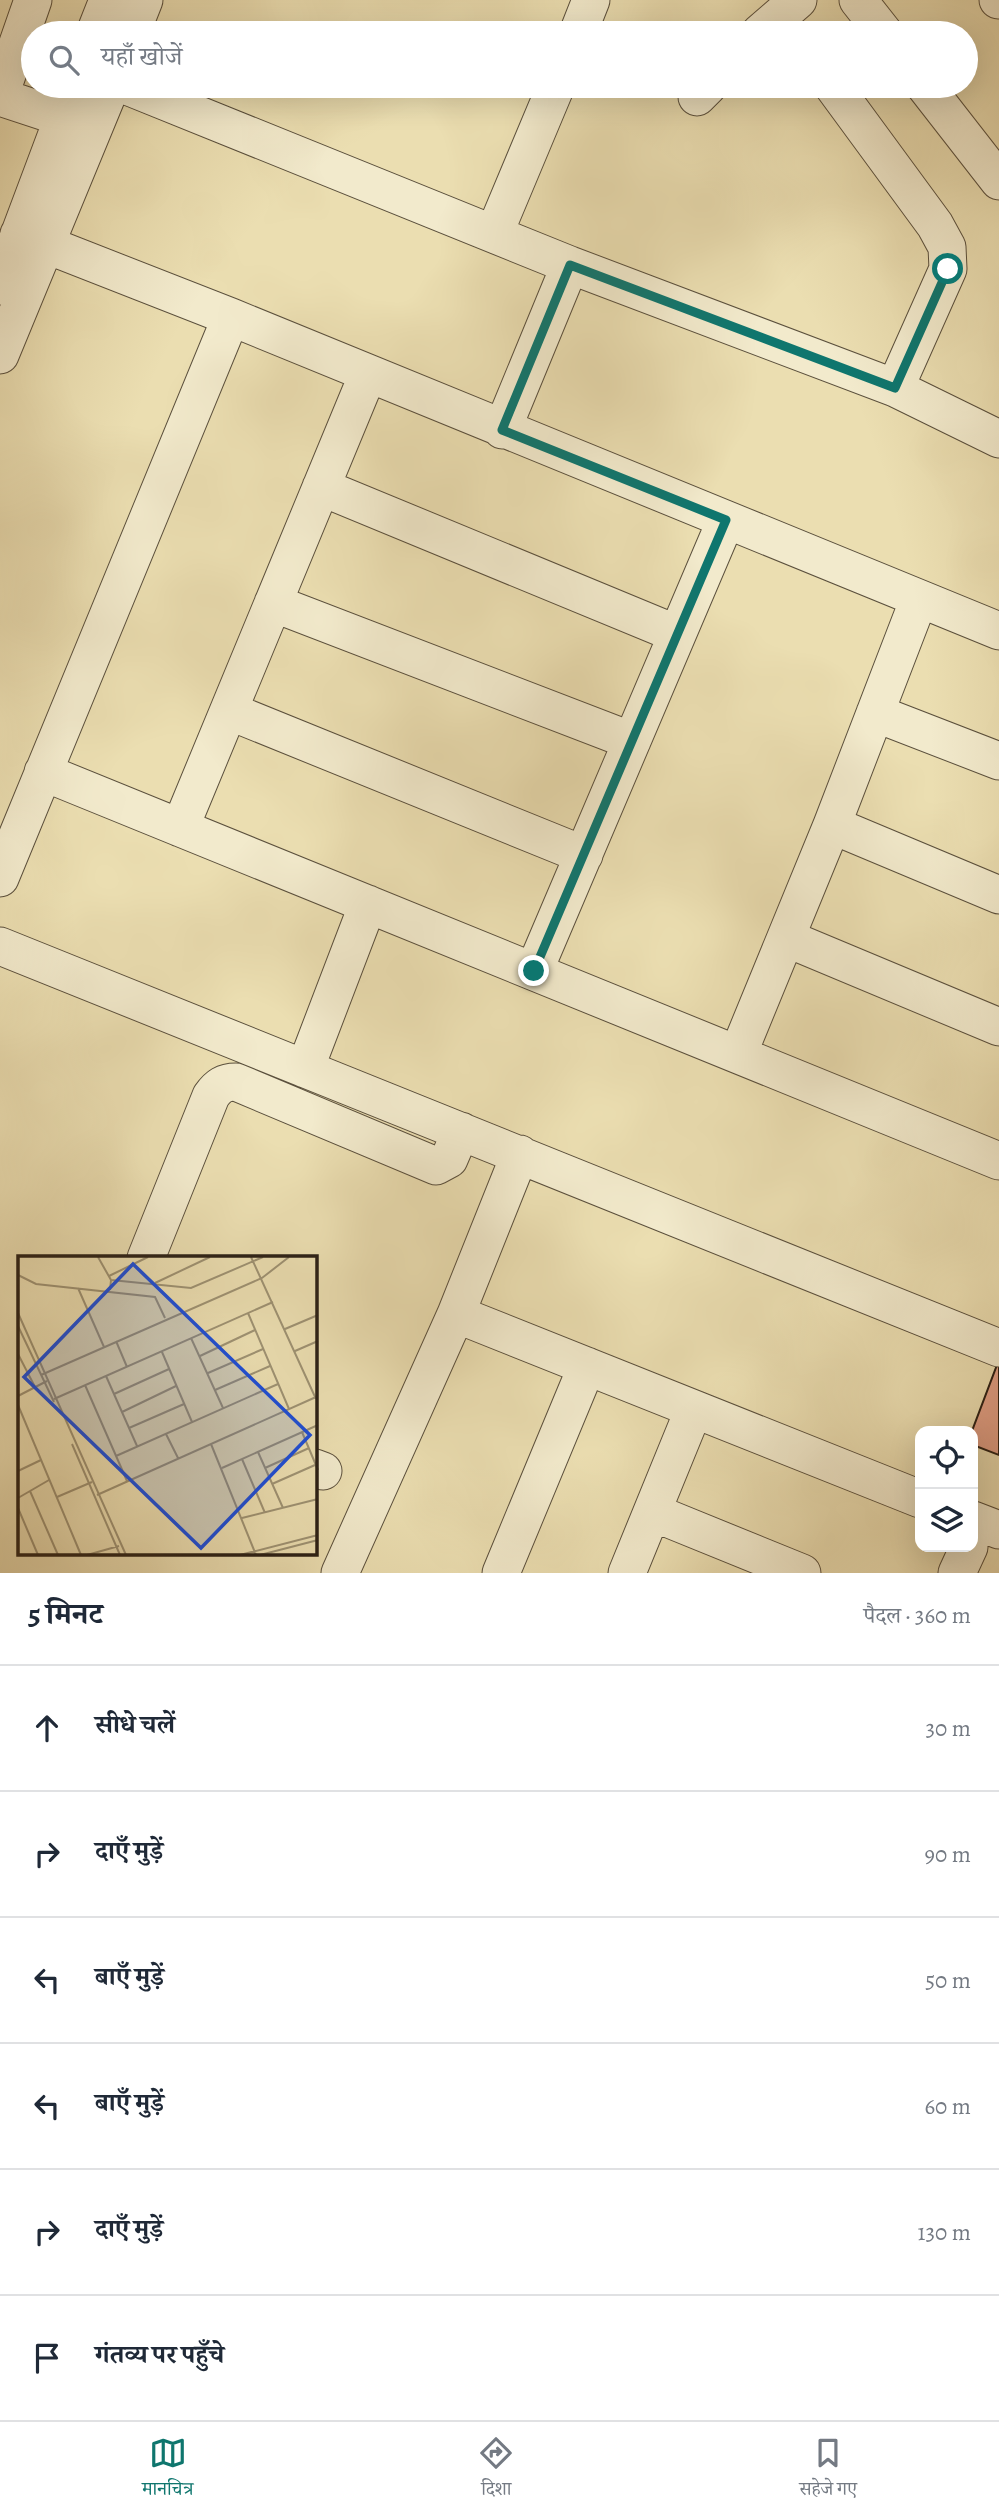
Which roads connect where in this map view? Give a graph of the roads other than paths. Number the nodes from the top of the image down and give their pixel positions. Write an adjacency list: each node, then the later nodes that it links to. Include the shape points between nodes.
1 (33, 0): 6 (street)
2 (108, 0): 7 (street)
3 (144, 0): 8 (street)
4 (591, 0): 9 (street)
5 (858, 0): 10 (street)
6 (26, 21)
7 (100, 21)
8 (136, 21)
9 (583, 21)
10 (875, 21)
11 (21, 35): 12 (street)
12 (0, 96): 18 (street)
13 (94, 98): 18 (street)
14 (157, 98): 20 (street)
15 (551, 98): 20 (street)
16 (842, 98): 27 (street, via 947,247 948,269)
17 (934, 98): 19 (street)
18 (77, 110): 21 (street)
19 (999, 181)
20 (494, 234): 22 (street)
21 (32, 239): 23 (street); 24 (street); 25 (street)
22 (570, 265): 27 (street); 28 (street)
23 (0, 286)
24 (230, 317): 26 (street); 40 (street)
25 (0, 355)
26 (368, 374): 28 (street); 30 (street)
27 (895, 388): 29 (street)
28 (502, 430): 31 (street)
29 (999, 439)
30 (321, 487): 33 (street); 35 (street)
31 (726, 520): 32 (street); 35 (street)
32 (919, 598): 34 (street); 37 (street)
33 (273, 603): 36 (street); 38 (street)
34 (999, 631)
35 (677, 634): 38 (street)
36 (229, 711): 42 (street); 43 (street)
37 (875, 713): 39 (street); 41 (street)
38 (632, 741): 43 (street)
39 (999, 761)
40 (43, 772): 42 (street); 44 (street)
41 (832, 825): 45 (street); 47 (street)
42 (180, 828): 46 (street)
43 (584, 855): 49 (street)
44 (0, 878)
45 (999, 895)
46 (368, 904): 49 (street); 52 (street)
47 (786, 938): 50 (street); 51 (street)
48 (0, 946): 52 (street)
49 (534, 971): 51 (street)
50 (999, 1027)
51 (738, 1054): 55 (street)
52 (305, 1069): 53 (street)
53 (461, 1131): 54 (street); 56 (street, via 449,1159 436,1166 228,1082 211,1096)
54 (520, 1154): 57 (street); 58 (street)
55 (999, 1160)
56 (147, 1256)
57 (456, 1314): 59 (street); 64 (street)
58 (999, 1348)
59 (587, 1366): 60 (street); 65 (street)
60 (694, 1409): 61 (street); 62 (street)
61 (915, 1497)
62 (652, 1512): 66 (street); 67 (street)
63 (979, 1531): 68 (street)
64 (340, 1573)
65 (501, 1573)
66 (627, 1573)
67 (803, 1573)
68 (957, 1573)

